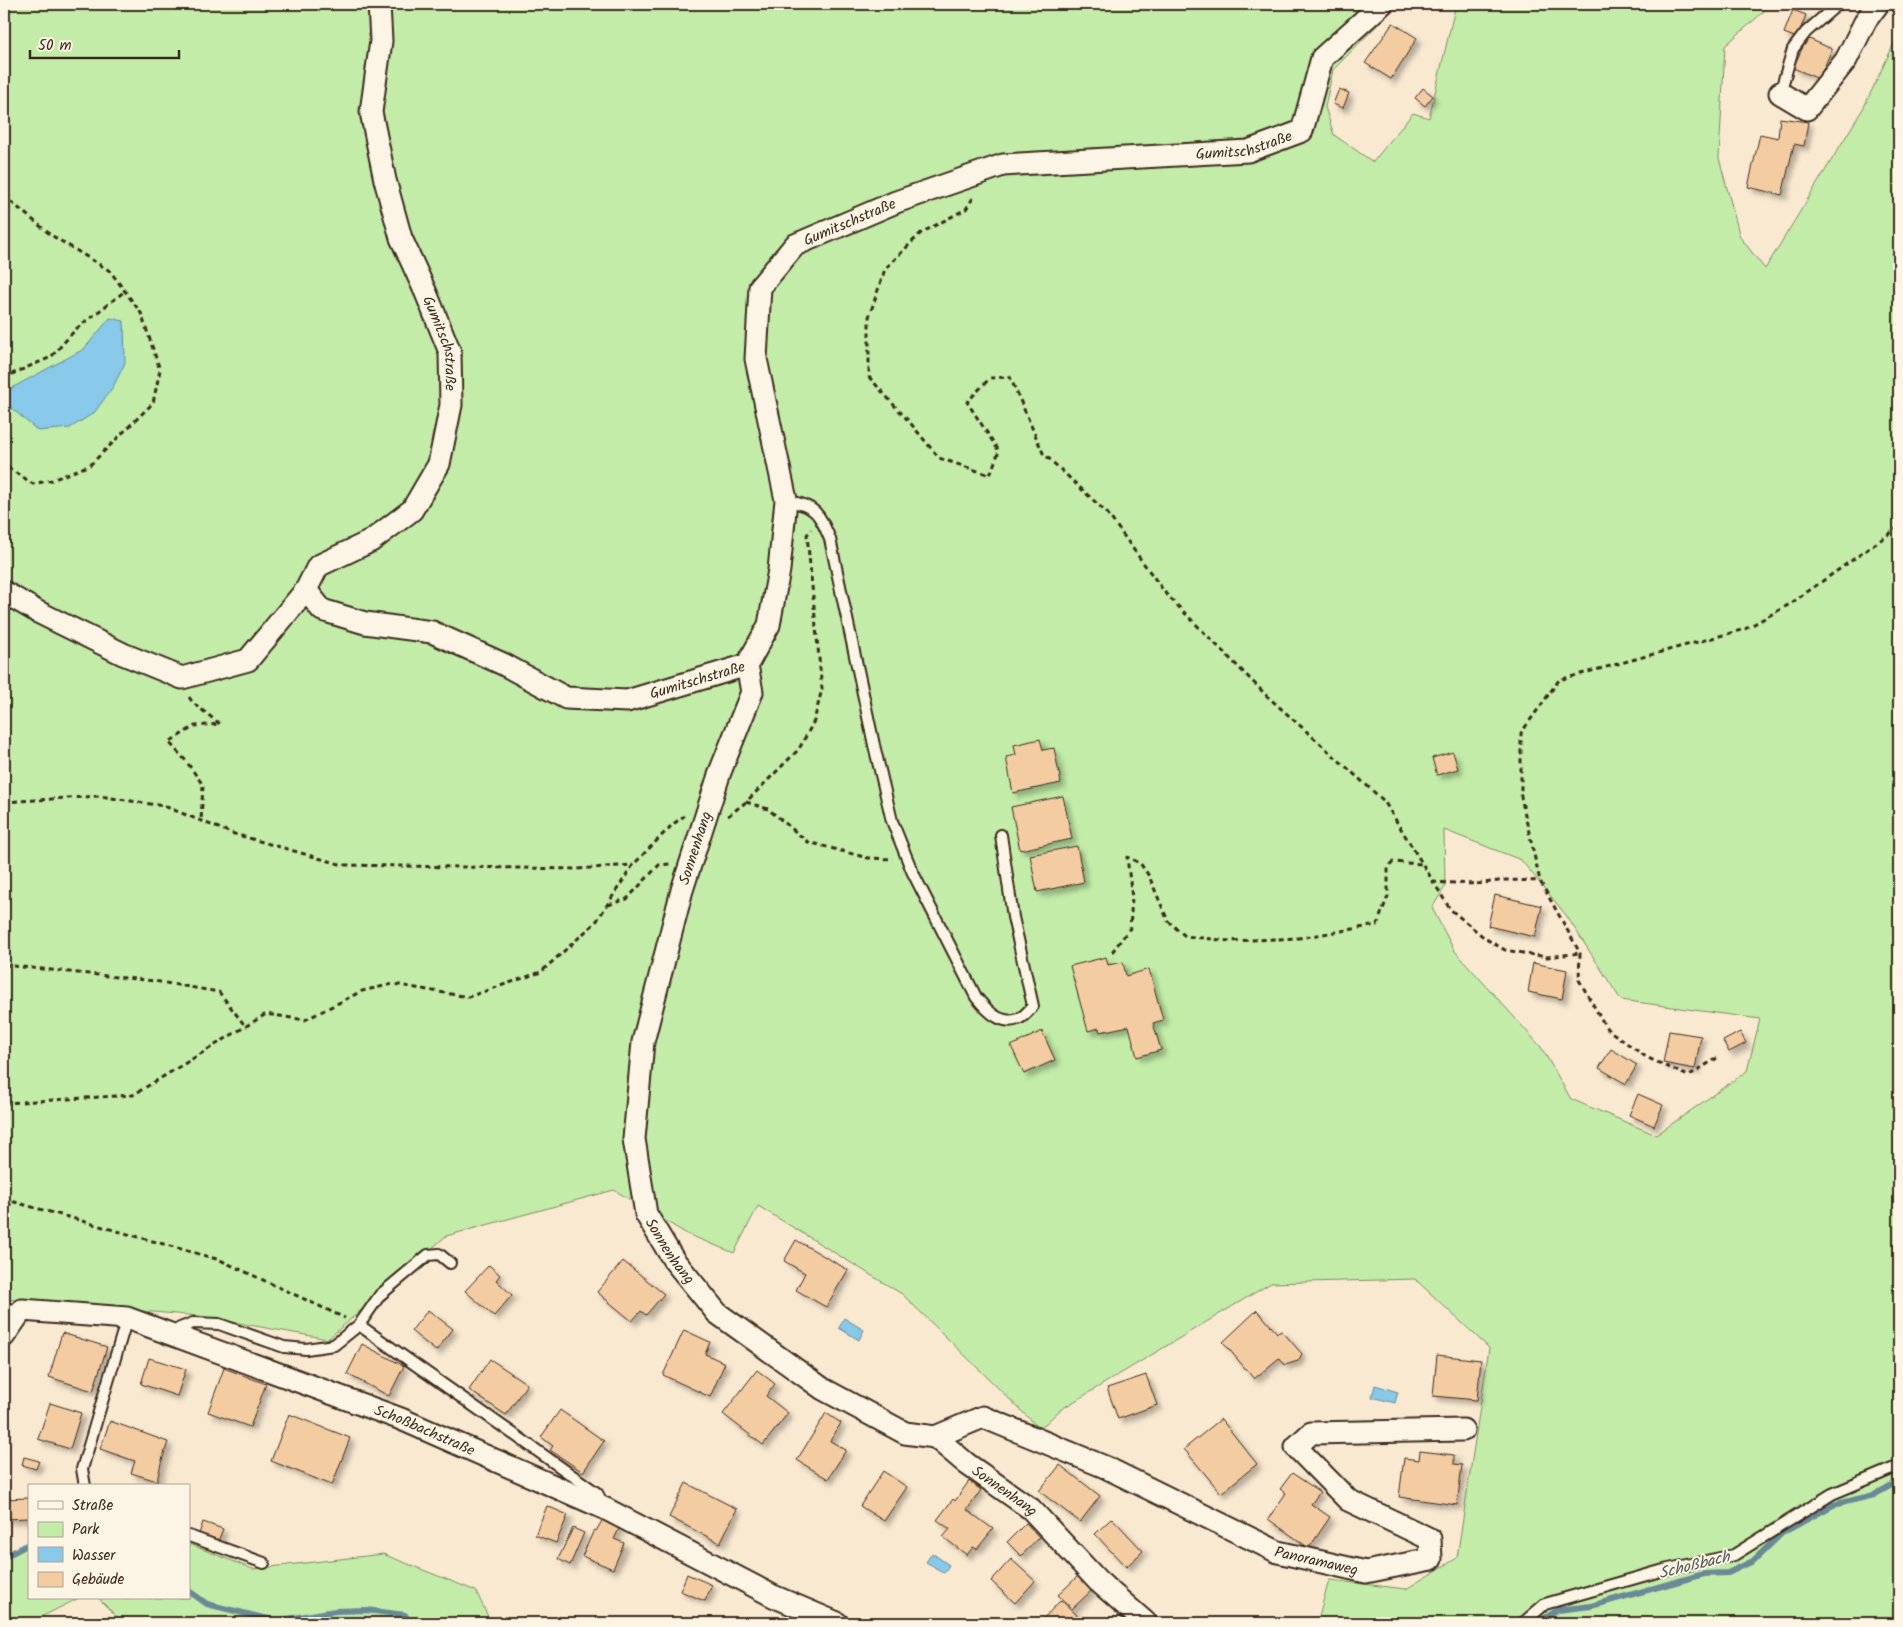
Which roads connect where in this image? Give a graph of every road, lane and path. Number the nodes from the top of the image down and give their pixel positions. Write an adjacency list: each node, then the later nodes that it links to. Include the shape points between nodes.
1 (379, 4): 14 (street, Gumitschstraße, via 380,41 371,112 401,238 450,352 451,405 439,464 412,510 371,541 318,566)
2 (1382, 4): 6 (street, Gumitschstraße, via 1322,58 1302,131 1248,151 1003,165)
3 (1838, 4): 5 (lane, via 1792,49)
4 (1878, 4): 5 (street, via 1846,60 1807,109)
5 (1780, 93)
6 (991, 169): 11 (street, Gumitschstraße, via 896,202 795,245 760,287 756,359); 24 (path, via 966,209 921,233 885,269 869,316 869,377 939,458 990,475 999,451 967,402 990,378 1010,377 1043,453 1108,513 1166,594 1267,696 1384,801)
7 (4, 196): 8 (path, via 51,235 110,271)
8 (125, 291): 9 (path, via 76,329 51,357); 10 (path, via 141,313 160,370 153,403 90,465 33,484)
9 (4, 380)
10 (4, 465)
11 (786, 500): 12 (lane, via 807,505); 16 (street, Gumitschstraße, via 769,625)
12 (820, 516): 22 (lane, via 830,539 892,820); 22 (path, via 807,535 822,689 814,721 799,749 746,802 768,809 808,842 868,858)
13 (1899, 527): 26 (path, via 1790,604 1745,629 1559,680 1521,733 1521,797)
14 (306, 590): 16 (street, Gumitschstraße, via 322,610 365,623 432,632 503,664 566,698 627,700); 17 (street, via 248,660 182,678)
15 (4, 592): 17 (street, via 123,654)
16 (747, 665): 18 (street, Sonnenhang, via 752,692)
17 (172, 674): 20 (path, via 193,703 220,724 195,726 169,742 203,785)
18 (712, 797): 23 (street, Sonnenhang); 25 (path, via 672,825)
19 (4, 802): 20 (path, via 99,796 164,806)
20 (200, 820): 25 (path, via 231,833 342,865 578,869)
21 (1001, 835): 22 (lane, via 1013,917 1033,1006 1020,1019 1006,1021 990,1012 976,997)
22 (908, 860)
23 (691, 861): 28 (path, via 659,865 627,900); 45 (street, Sonnenhang, via 643,1042 634,1139 646,1214 673,1259 717,1313 823,1389 905,1433)
24 (1421, 864): 27 (path); 29 (path, via 1393,862 1388,868 1388,896 1377,925 1299,938 1230,941 1185,936 1168,921 1140,863 1127,857 1132,898 1130,928)
25 (633, 865): 28 (path)
26 (1540, 881): 27 (path); 30 (path)
27 (1432, 882): 30 (path, via 1450,909 1486,939 1505,950 1547,957)
28 (607, 905): 32 (path, via 596,922 541,972 468,997 393,984 362,991 305,1020 266,1014)
29 (1112, 952)
30 (1580, 953): 33 (path, via 1579,980 1607,1029 1646,1057 1688,1076)
31 (4, 965): 32 (path, via 154,981 219,992)
32 (246, 1027): 34 (path, via 133,1095)
33 (1716, 1058)
34 (4, 1103)
35 (4, 1199): 36 (path)
36 (12, 1201): 37 (path); 41 (path, via 220,1260)
37 (4, 1216)
38 (450, 1263): 41 (lane, via 439,1254 428,1255 380,1295)
39 (13, 1310): 40 (street, Schoßbachstraße); 43 (street, Schoßbachstraße)
40 (127, 1318): 42 (street, Schoßbachstraße); 47 (lane, via 82,1469)
41 (359, 1325): 42 (lane, via 334,1345 306,1350 284,1347 219,1324 194,1323); 48 (lane, via 597,1493)
42 (167, 1332): 48 (street, Schoßbachstraße, via 401,1419)
43 (4, 1336)
44 (1463, 1430): 45 (street, Panoramaweg, via 1311,1433 1296,1447 1348,1500 1430,1540 1431,1559 1366,1572 1278,1552 1105,1467 982,1417)
45 (936, 1437): 52 (street, Sonnenhang, via 967,1464 1031,1509 1098,1581)
46 (1899, 1466): 53 (lane, via 1832,1494 1734,1555 1664,1570 1544,1604)
47 (85, 1484)
48 (606, 1509): 51 (street, Schoßbachstraße, via 772,1596)
49 (190, 1536): 50 (lane)
50 (264, 1563)
51 (837, 1623)
52 (1146, 1623)
53 (1524, 1623)

